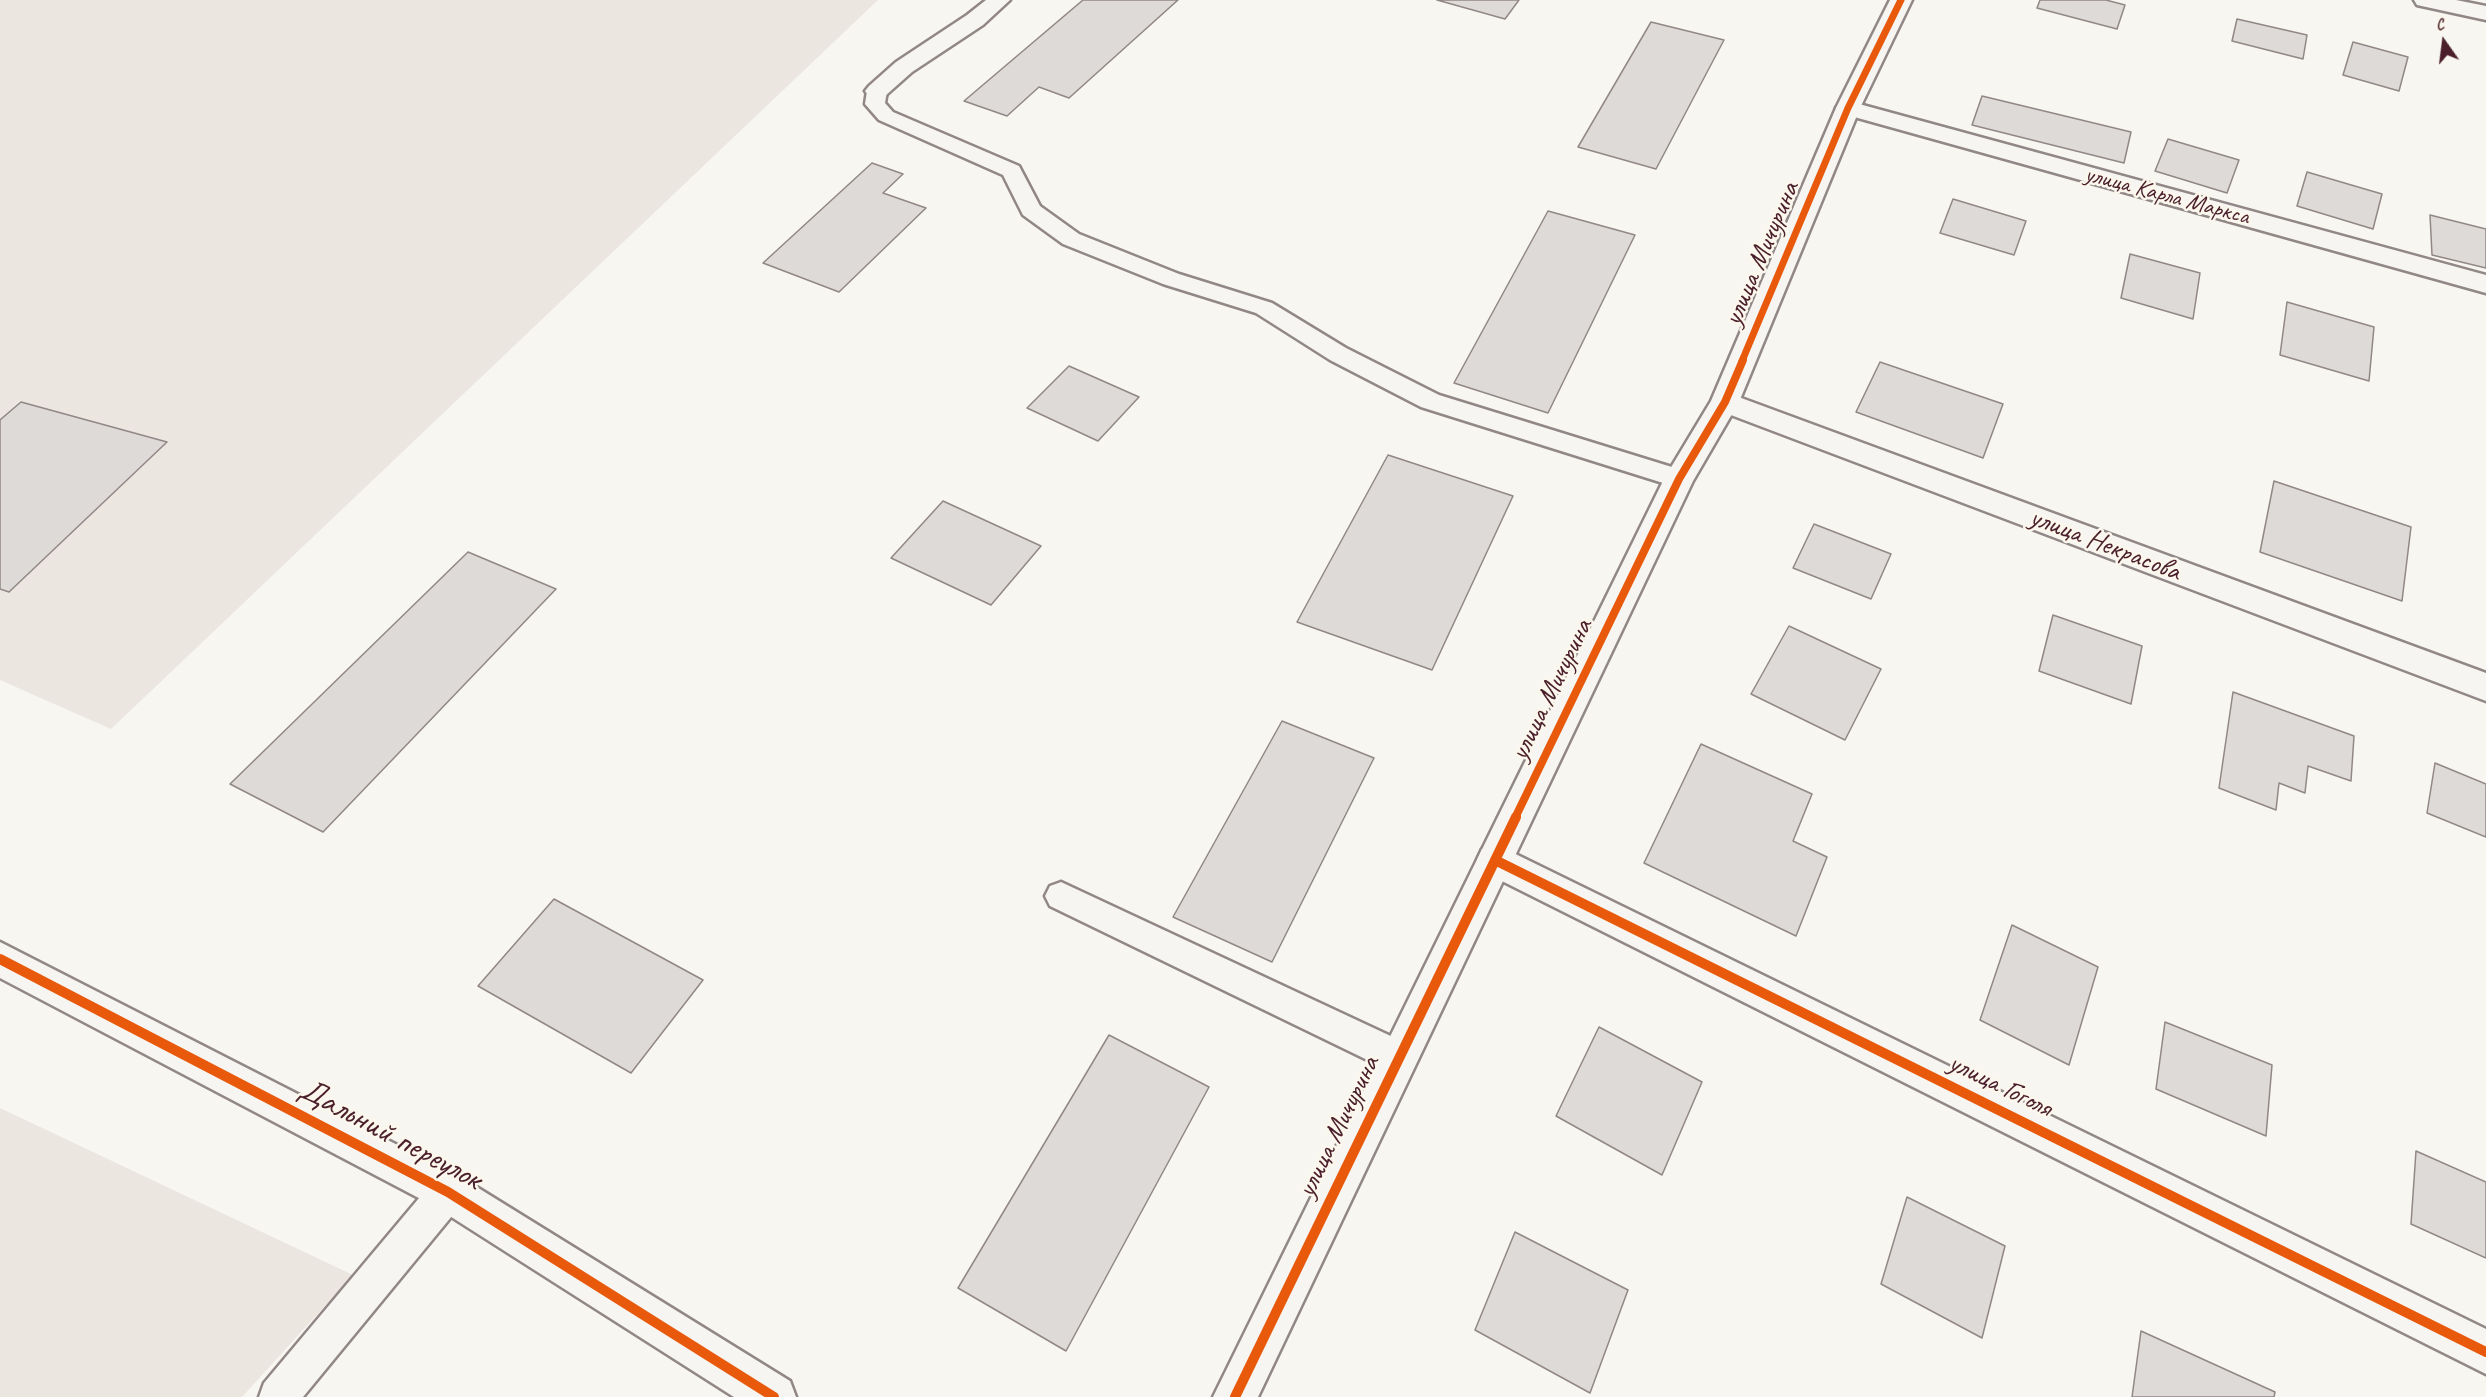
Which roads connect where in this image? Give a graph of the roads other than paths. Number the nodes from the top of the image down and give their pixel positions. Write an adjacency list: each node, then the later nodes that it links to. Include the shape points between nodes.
1 (999, 0): 5 (street, via 904,67)
2 (1901, 0): 6 (street, улица Мичурина)
3 (2425, 0): 4 (street)
4 (2486, 13)
5 (878, 91): 9 (lane, via 875,104 886,116 1012,171 1031,210 1071,239 1171,279 1264,308 1338,354 1430,401)
6 (1848, 108): 7 (street, улица Карла Маркса); 8 (street, улица Мичурина)
7 (2486, 284)
8 (1725, 402): 9 (street, улица Мичурина); 10 (street, улица Некрасова)
9 (1679, 479): 11 (street, улица Мичурина)
10 (2486, 687)
11 (1495, 860): 14 (street, улица Мичурина); 16 (street, улица Гоголя)
12 (1060, 896): 14 (lane)
13 (0, 959): 15 (street, Дальний переулок)
14 (1398, 1058): 19 (street, улица Мичурина)
15 (448, 1192): 17 (lane); 18 (street, Дальний переулок)
16 (2486, 1352)
17 (278, 1397)
18 (774, 1397)
19 (1235, 1397)

